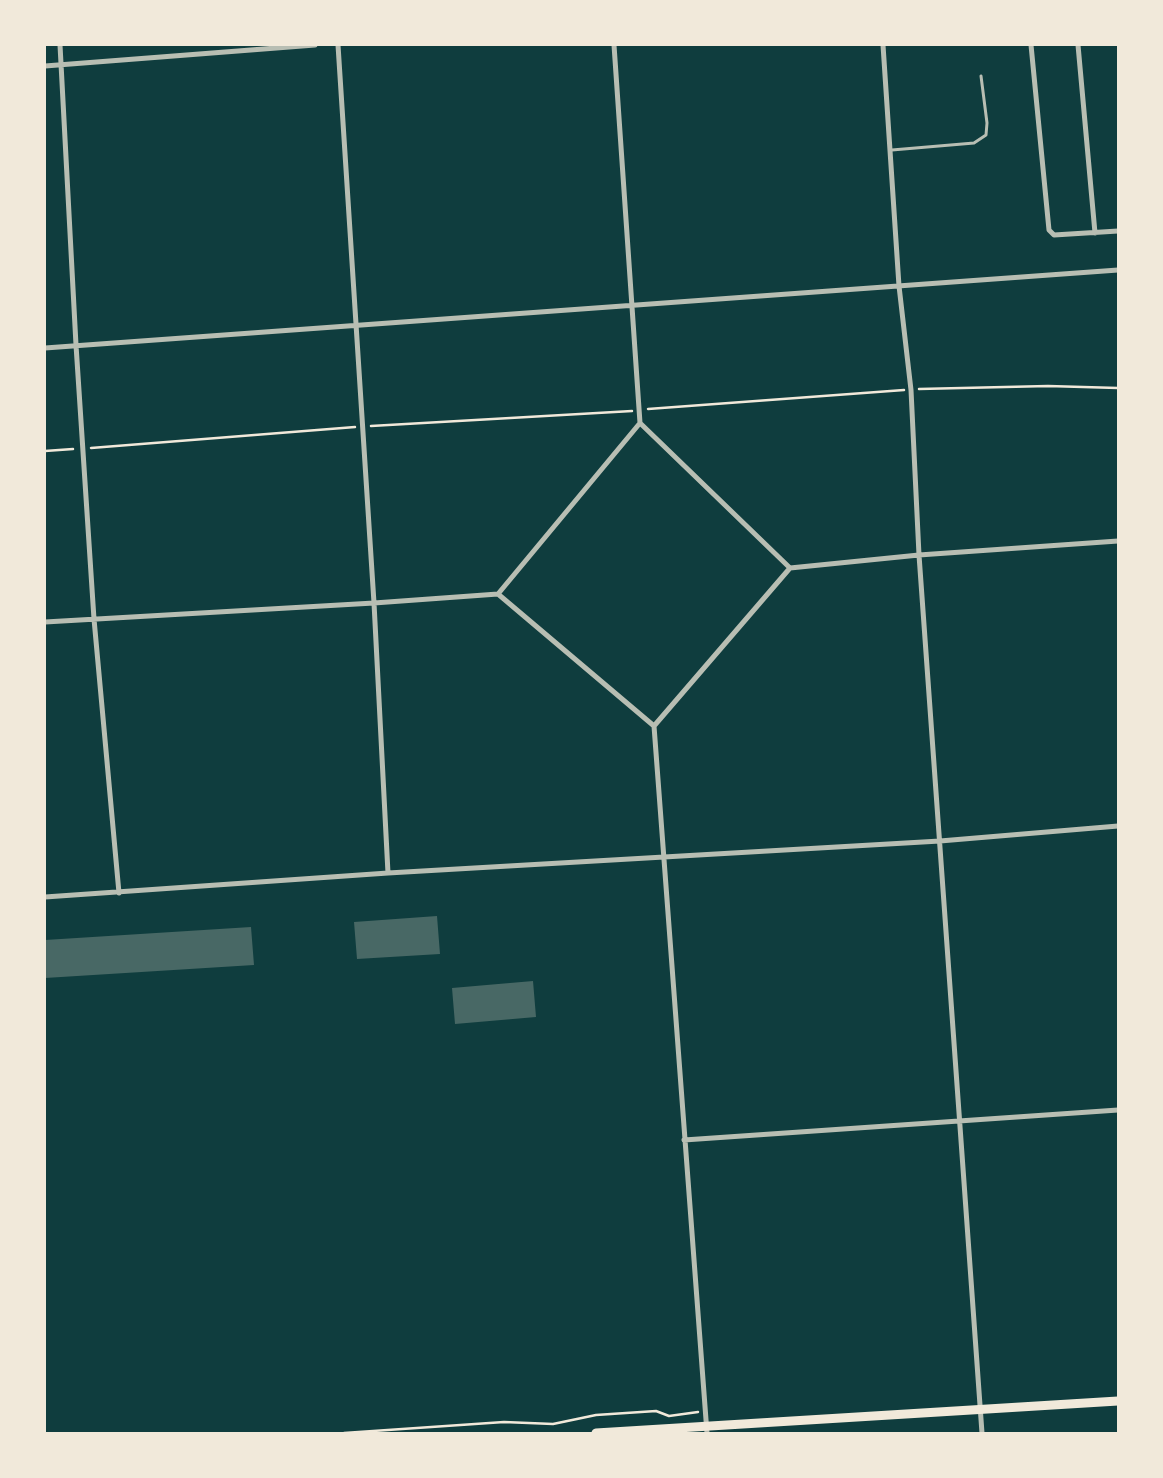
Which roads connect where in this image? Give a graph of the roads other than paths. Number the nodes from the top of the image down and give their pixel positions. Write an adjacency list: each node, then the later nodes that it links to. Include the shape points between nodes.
1 (60, 45): 8 (street)
2 (315, 45): 8 (street)
3 (338, 45): 17 (street)
4 (614, 45): 16 (street)
5 (883, 45): 11 (street)
6 (1031, 45): 13 (street, via 1049,230 1054,235)
7 (1078, 45): 13 (street)
8 (62, 65): 9 (street); 18 (street)
9 (45, 66)
10 (981, 76): 11 (lane, via 988,123 986,135 974,143)
11 (892, 150): 15 (street)
12 (1118, 231): 13 (street)
13 (1094, 232)
14 (1118, 270): 15 (street)
15 (900, 286): 16 (street); 22 (street, via 911,390)
16 (631, 306): 17 (street); 20 (street)
17 (356, 326): 18 (street); 25 (street)
18 (76, 346): 19 (street); 26 (street)
19 (45, 348)
20 (640, 424): 23 (street); 24 (street)
21 (1118, 540): 22 (street)
22 (919, 555): 23 (street); 30 (street)
23 (790, 568): 28 (street)
24 (498, 594): 25 (street); 28 (street)
25 (374, 604): 26 (street); 32 (street)
26 (94, 619): 27 (street); 33 (street)
27 (45, 622)
28 (654, 726): 31 (street)
29 (1118, 826): 30 (street)
30 (940, 840): 31 (street); 36 (street)
31 (665, 858): 32 (street); 37 (street)
32 (388, 873): 33 (street)
33 (119, 893): 34 (street)
34 (45, 897)
35 (1118, 1110): 36 (street)
36 (960, 1122): 37 (street); 39 (street)
37 (684, 1140): 40 (street)
38 (1118, 1401): 39 (main road)
39 (980, 1410): 40 (main road); 42 (street)
40 (707, 1430): 41 (main road)
41 (596, 1433)
42 (982, 1433)

